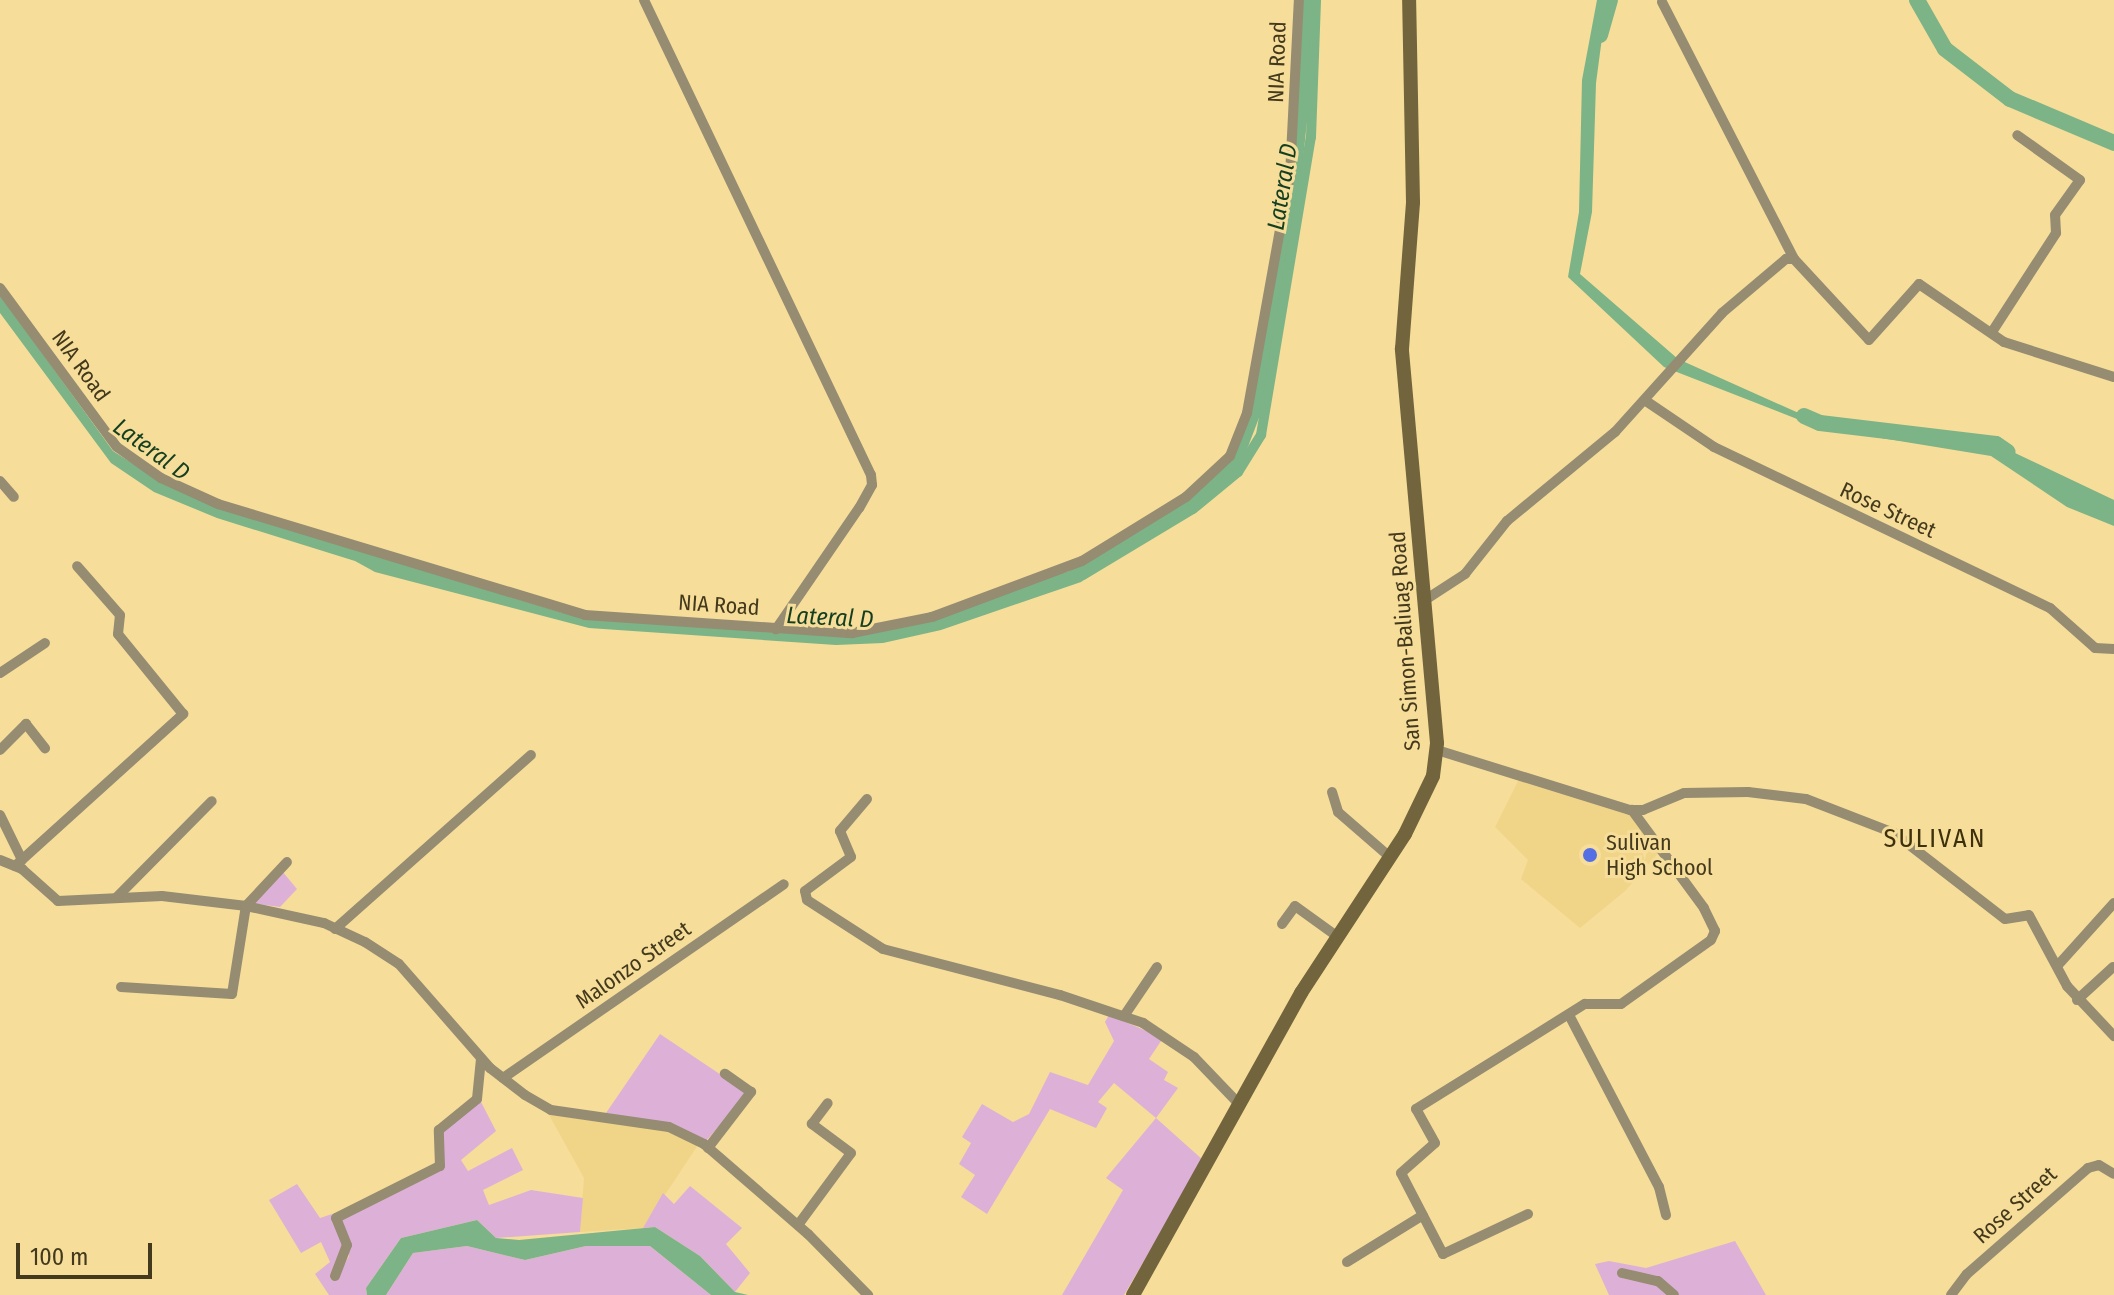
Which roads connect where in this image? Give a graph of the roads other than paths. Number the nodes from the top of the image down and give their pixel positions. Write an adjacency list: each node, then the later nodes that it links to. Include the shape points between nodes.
1 (644, 0): 15 (street, via 871,475 872,485 859,508)
2 (1299, 0): 15 (street, NIA Road, via 1290,175 1247,413 1222,467 1186,497 1082,561 976,603 852,633)
3 (1409, 0): 14 (main road, San Simon-Baliuag Road, via 1413,202 1402,349)
4 (1662, 2): 6 (street)
5 (2017, 135): 8 (street, via 2080,180 2055,215 2056,233)
6 (1794, 259): 8 (street, via 1869,340 1919,284); 10 (street, via 1786,259 1722,313)
7 (0, 288): 15 (street, NIA Road, via 117,447 190,492 557,609)
8 (1992, 332): 9 (street, via 2004,342)
9 (2114, 377)
10 (1646, 401): 14 (street, via 1507,521 1465,574); 17 (street, Rose Street, via 1714,447 2037,602 2095,648)
11 (0, 481): 12 (street)
12 (14, 497)
13 (77, 566): 32 (street, via 120,615 118,634 183,714)
14 (1425, 600): 22 (main road, San Simon-Baliuag Road)
15 (776, 629)
16 (45, 643): 18 (street)
17 (2114, 649)
18 (0, 673)
19 (0, 734): 20 (street)
20 (1, 748): 21 (street, via 26,724)
21 (45, 748)
22 (1437, 750): 27 (street); 29 (main road, San Simon-Baliuag Road, via 1423,803)
23 (531, 755): 38 (street)
24 (1332, 792): 29 (street, via 1338,812)
25 (867, 799): 46 (street, via 840,831 851,857 805,891 807,900 883,949)
26 (212, 801): 34 (street)
27 (1632, 810): 40 (street, via 1697,792 1806,799 1894,833 2005,919 2029,915); 45 (street, via 1704,908 1714,936 1621,1004 1585,1004)
28 (0, 815): 32 (street)
29 (1390, 857): 39 (main road, San Simon-Baliuag Road)
30 (0, 860): 32 (street)
31 (287, 862): 36 (street)
32 (18, 863): 34 (street, via 58,901)
33 (784, 884): 50 (street, Malonzo Street)
34 (116, 898): 36 (street, via 162,896)
35 (2114, 903): 40 (street)
36 (246, 906): 38 (street); 43 (street, via 236,988 228,997)
37 (1282, 924): 39 (street, via 1295,906)
38 (335, 929): 48 (street, via 399,964)
39 (1338, 937): 52 (main road, San Simon-Baliuag Road)
40 (2059, 964): 44 (street)
41 (1157, 967): 46 (street)
42 (2113, 967): 44 (street)
43 (121, 987)
44 (2077, 1000): 47 (street)
45 (1569, 1015): 56 (street, via 1416,1109 1435,1143 1401,1173); 57 (street, via 1659,1187)
46 (1124, 1016): 52 (street, via 1187,1052)
47 (2114, 1036)
48 (481, 1057): 50 (street); 61 (street, via 477,1099 439,1130 440,1166 336,1218 347,1245)
49 (725, 1074): 53 (street, via 751,1092)
50 (503, 1078): 53 (street, via 551,1110 669,1127)
51 (828, 1103): 58 (street, via 812,1124 851,1153)
52 (1239, 1104): 63 (main road, San Simon-Baliuag Road)
53 (708, 1148): 58 (street)
54 (2114, 1174): 65 (street, Rose Street, via 2099,1165 2088,1168 1967,1274)
55 (1528, 1214): 56 (street, via 1443,1254)
56 (1423, 1215): 59 (street)
57 (1666, 1215)
58 (798, 1225): 62 (street)
59 (1347, 1262)
60 (1622, 1273): 64 (street, via 1658,1281)
61 (335, 1276)
62 (868, 1295)
63 (1133, 1295)
64 (1674, 1295)
65 (1951, 1295)

